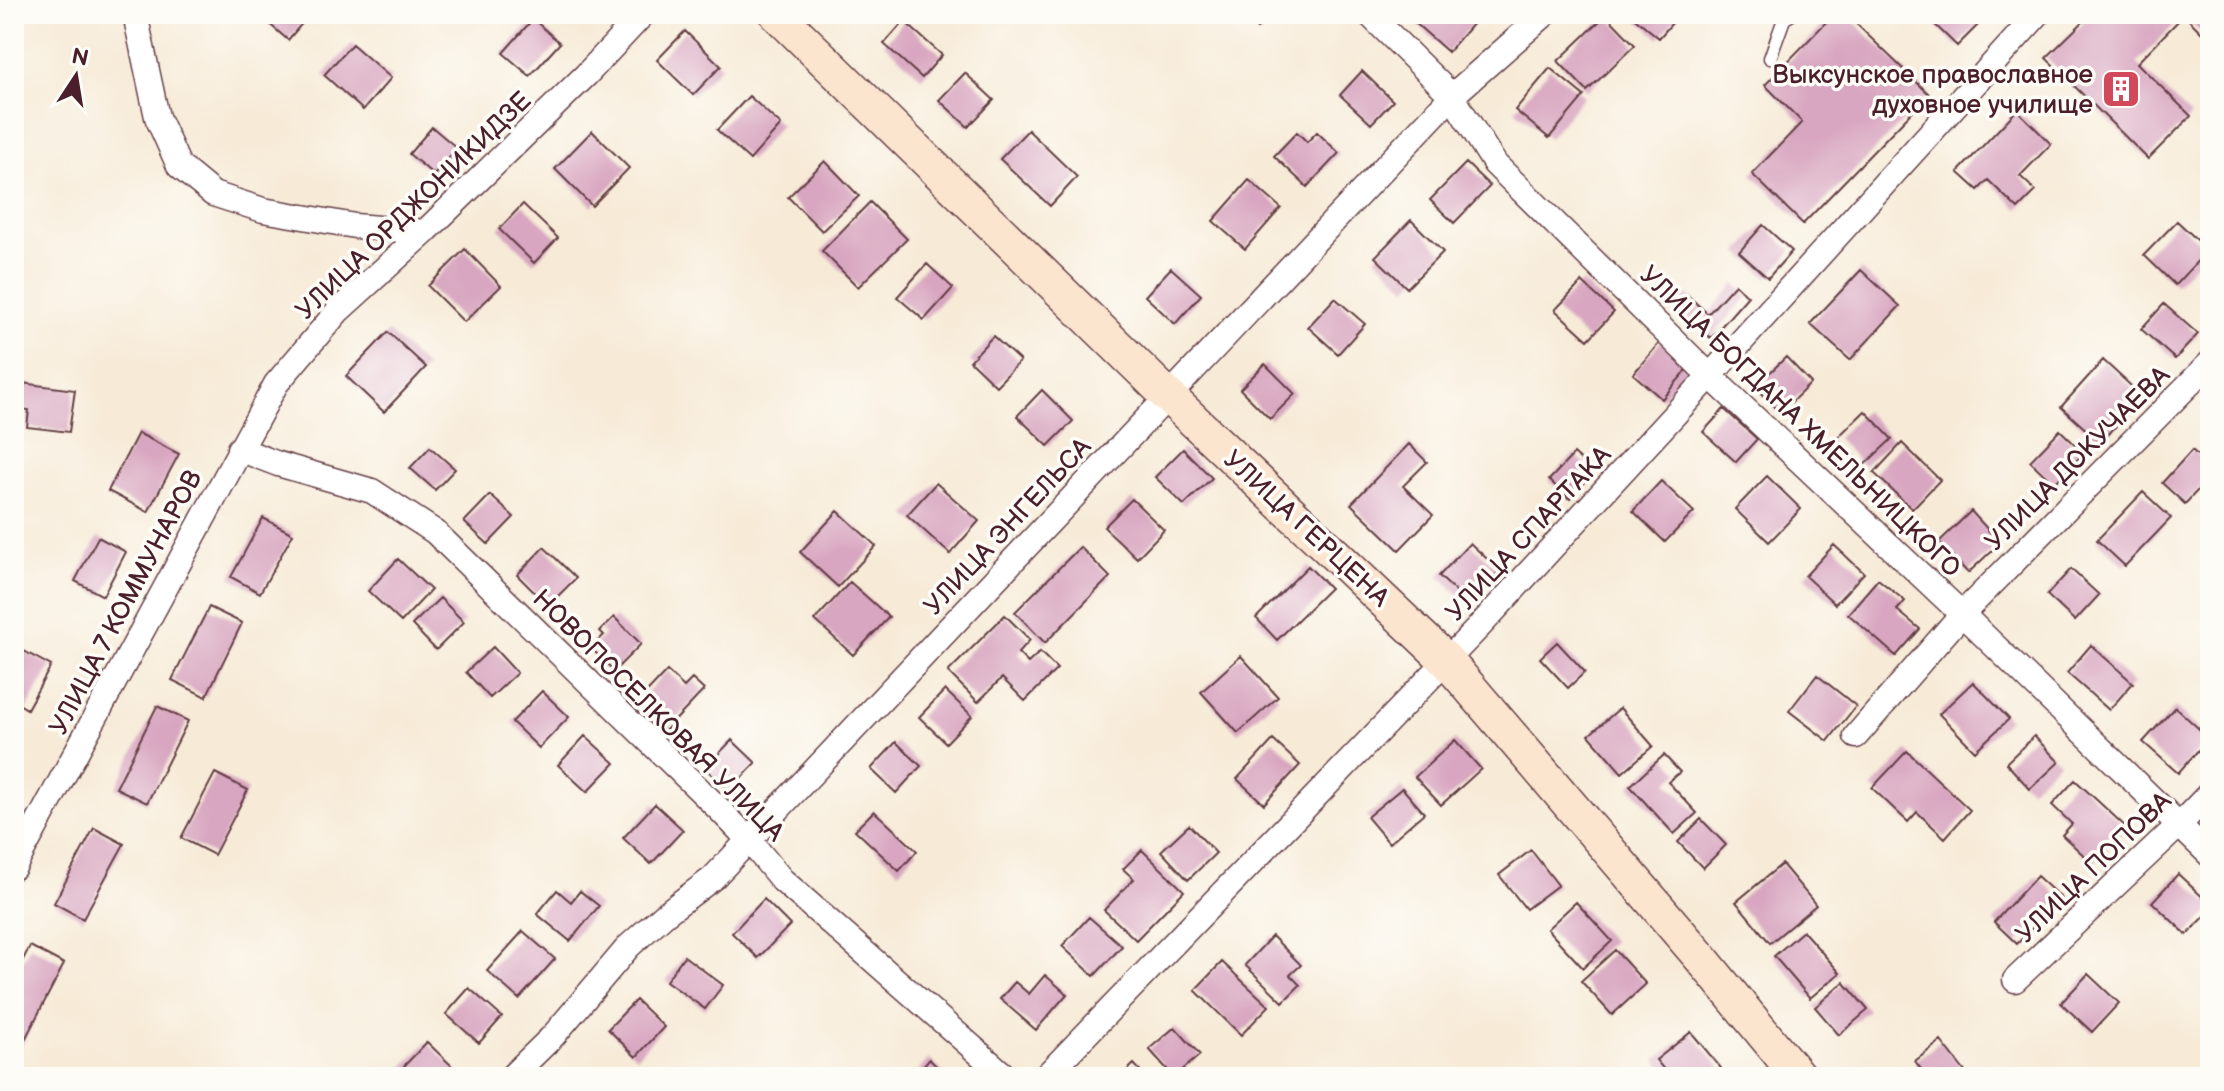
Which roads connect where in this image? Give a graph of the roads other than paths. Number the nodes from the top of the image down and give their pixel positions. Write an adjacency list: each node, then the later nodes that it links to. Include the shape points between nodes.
1 (135, 14): 10 (street, via 157,117 179,166 213,194 263,210)
2 (643, 14): 10 (street, УЛИЦА ОРДЖОНИКИДЗЕ)
3 (777, 14): 13 (street, УЛИЦА ГЕРЦЕНА)
4 (1369, 14): 9 (street, УЛИЦА БОГДАНА ХМЕЛЬНИЦКОГО)
5 (1545, 14): 9 (street, УЛИЦА ЭНГЕЛЬСА)
6 (1792, 14): 8 (lane, via 1784,19)
7 (2038, 14): 12 (street, УЛИЦА СПАРТАКА)
8 (1770, 58)
9 (1452, 96): 12 (street, УЛИЦА БОГДАНА ХМЕЛЬНИЦКОГО, via 1495,164); 13 (street, УЛИЦА ЭНГЕЛЬСА)
10 (425, 232): 14 (street, УЛИЦА ОРДЖОНИКИДЗЕ, via 338,311 276,384)
11 (2210, 363): 15 (street, УЛИЦА ДОКУЧАЕВА)
12 (1710, 376): 15 (street, УЛИЦА БОГДАНА ХМЕЛЬНИЦКОГО); 16 (street, УЛИЦА СПАРТАКА)
13 (1168, 396): 16 (street, УЛИЦА ГЕРЦЕНА); 20 (street, УЛИЦА ЭНГЕЛЬСА)
14 (239, 449): 20 (street, НОВОПОСЕЛКОВАЯ УЛИЦА, via 372,491 435,532); 22 (street, УЛИЦА 7 КОММУНАРОВ)
15 (1962, 614): 17 (street, УЛИЦА ДОКУЧАЕВА); 19 (street, УЛИЦА БОГДАНА ХМЕЛЬНИЦКОГО)
16 (1447, 661): 26 (street, УЛИЦА СПАРТАКА); 27 (street, УЛИЦА ГЕРЦЕНА)
17 (1856, 736)
18 (2210, 793): 19 (street, УЛИЦА ПОПОВА)
19 (2179, 825): 21 (street, УЛИЦА БОГДАНА ХМЕЛЬНИЦКОГО); 23 (street, УЛИЦА ПОПОВА)
20 (749, 840): 24 (street, УЛИЦА ЭНГЕЛЬСА, via 713,878 629,946); 25 (street, НОВОПОСЕЛКОВАЯ УЛИЦА, via 782,880)
21 (2210, 855)
22 (14, 867)
23 (2015, 980)
24 (511, 1077)
25 (1006, 1077)
26 (1045, 1077)
27 (1799, 1077)

